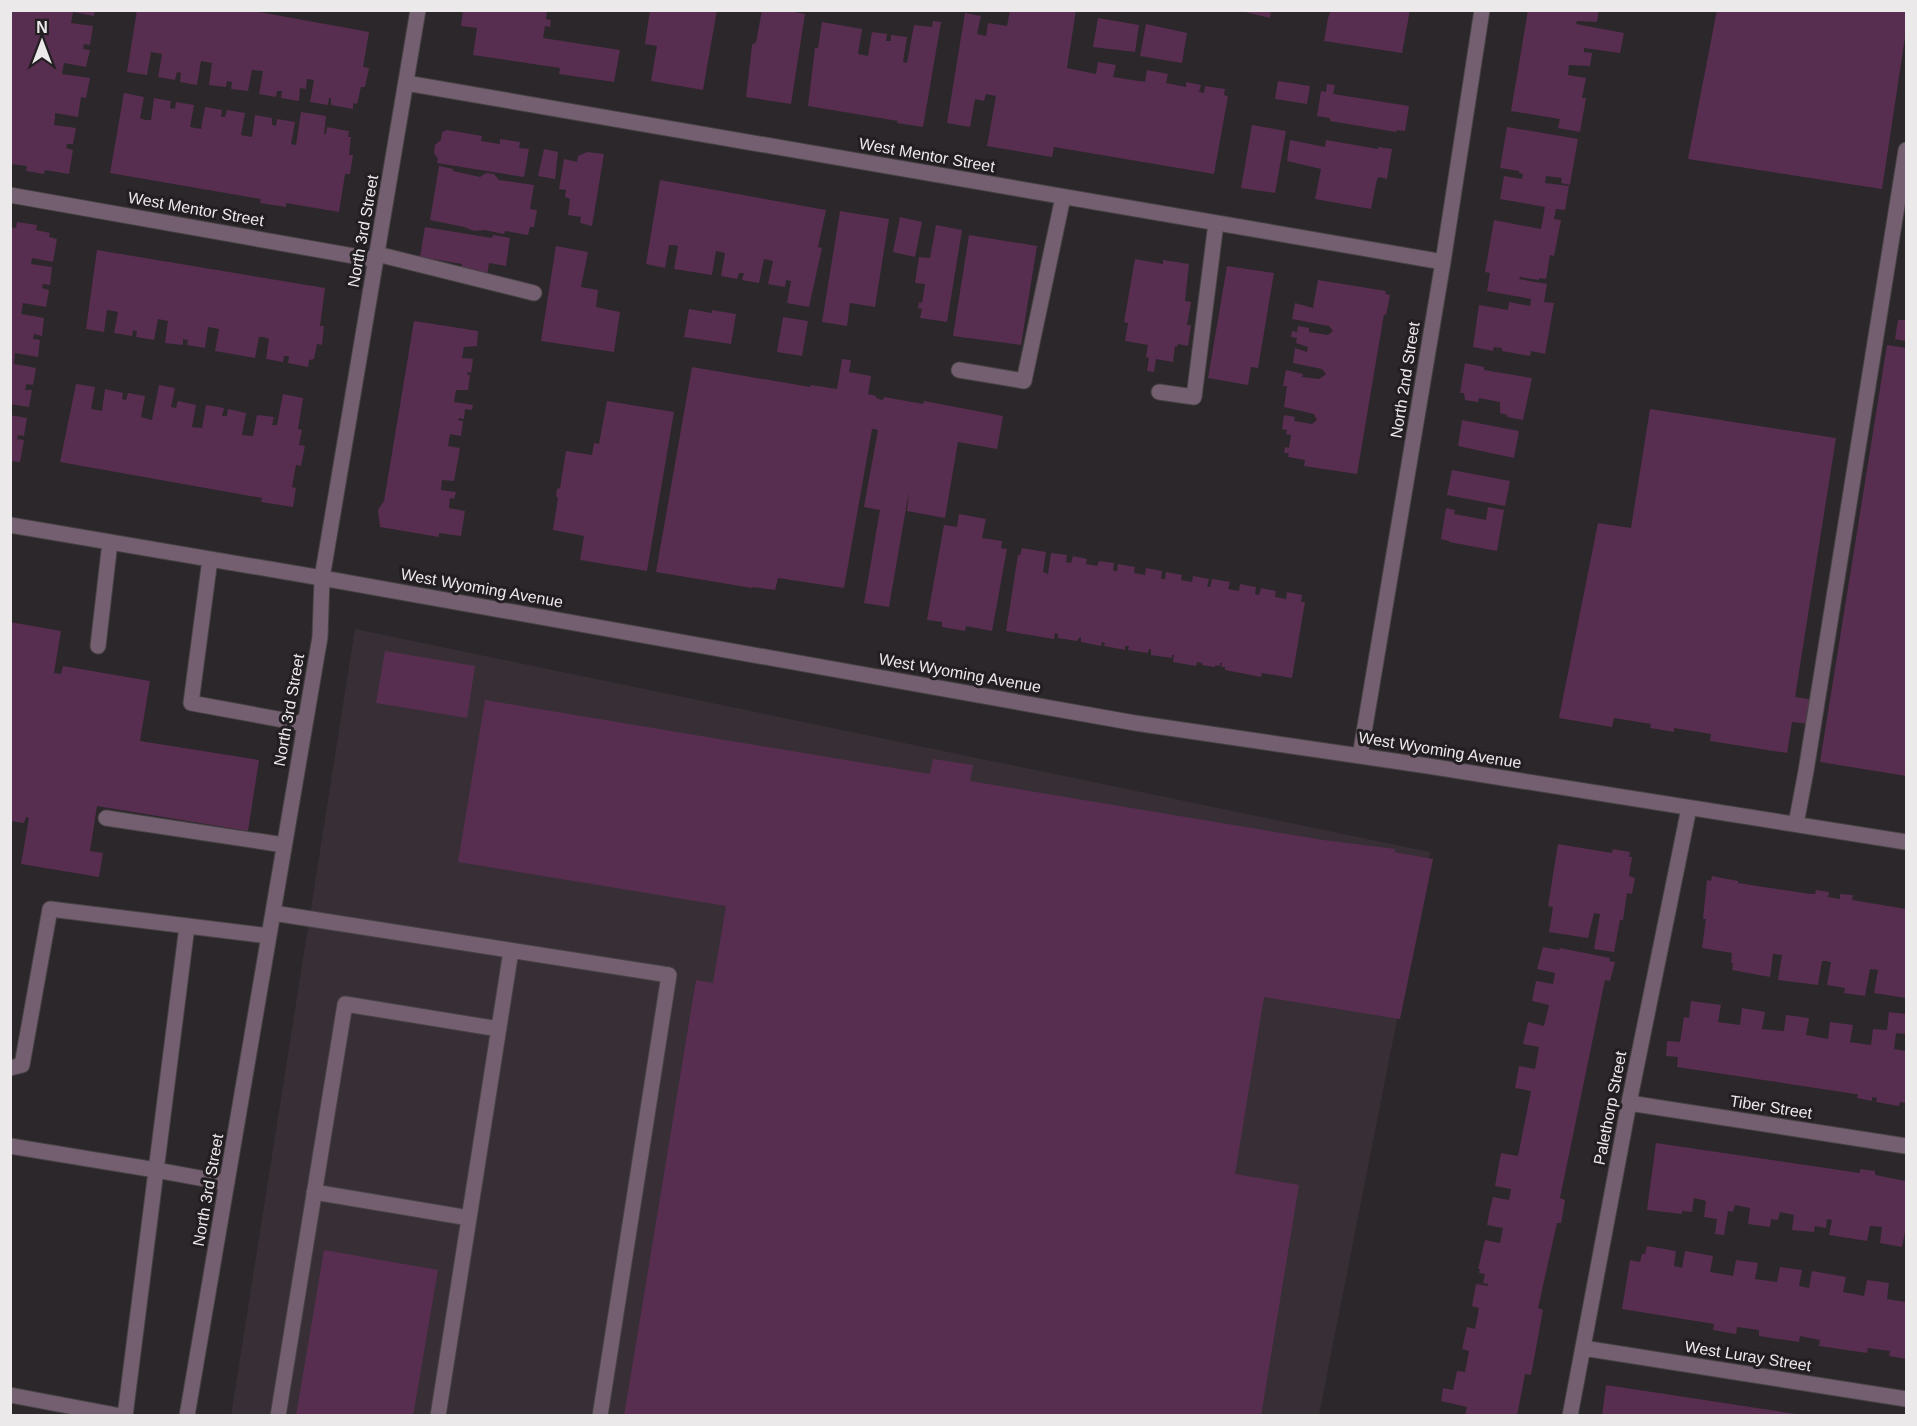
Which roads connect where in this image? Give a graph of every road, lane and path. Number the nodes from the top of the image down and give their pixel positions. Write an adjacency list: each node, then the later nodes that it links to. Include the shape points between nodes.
1 (418, 10): 3 (street, North 3rd Street)
2 (1482, 10): 9 (street, North 2nd Street)
3 (406, 83): 6 (street, West Mentor Street); 8 (street, North 3rd Street)
4 (1906, 150): 22 (street)
5 (10, 195): 8 (street, West Mentor Street)
6 (1063, 197): 7 (street, West Mentor Street); 11 (street, via 1024,381)
7 (1216, 223): 9 (street, West Mentor Street); 12 (street, via 1194,397)
8 (376, 257): 10 (street, West Mentor Street); 16 (street, North 3rd Street)
9 (1443, 262): 19 (street, North 2nd Street)
10 (534, 293)
11 (959, 370)
12 (1159, 392)
13 (10, 525): 14 (street, West Wyoming Avenue)
14 (110, 542): 15 (street, West Wyoming Avenue); 17 (street)
15 (210, 559): 16 (street, West Wyoming Avenue); 18 (street, via 191,703)
16 (322, 578): 18 (street, North 3rd Street, via 320,638); 19 (street, West Wyoming Avenue, via 1135,723)
17 (98, 646)
18 (305, 724): 24 (street, North 3rd Street)
19 (1360, 756): 20 (street, West Wyoming Avenue)
20 (1689, 808): 22 (street, West Wyoming Avenue); 31 (street, Palethorp Street)
21 (106, 818): 24 (street)
22 (1796, 824): 23 (street, West Wyoming Avenue)
23 (1906, 842)
24 (284, 845): 25 (street, North 3rd Street)
25 (273, 913): 27 (street, North 3rd Street); 28 (street)
26 (187, 926): 27 (street); 30 (street, via 50,909 22,1065); 34 (street)
27 (269, 936): 35 (street, North 3rd Street)
28 (511, 951): 29 (street); 45 (street, via 669,975)
29 (499, 1029): 36 (street, via 345,1004); 37 (street)
30 (10, 1068)
31 (1629, 1103): 33 (street, Tiber Street); 38 (street, Palethorp Street)
32 (10, 1146): 34 (street)
33 (1906, 1146)
34 (156, 1170): 35 (street); 41 (street)
35 (227, 1184): 42 (street, North 3rd Street)
36 (315, 1192): 37 (street); 43 (street)
37 (470, 1218): 44 (street)
38 (1583, 1348): 40 (street, West Luray Street); 46 (street, Palethorp Street)
39 (10, 1395): 41 (street)
40 (1906, 1399)
41 (123, 1416)
42 (187, 1416)
43 (278, 1416)
44 (438, 1416)
45 (600, 1416)
46 (1570, 1416)

